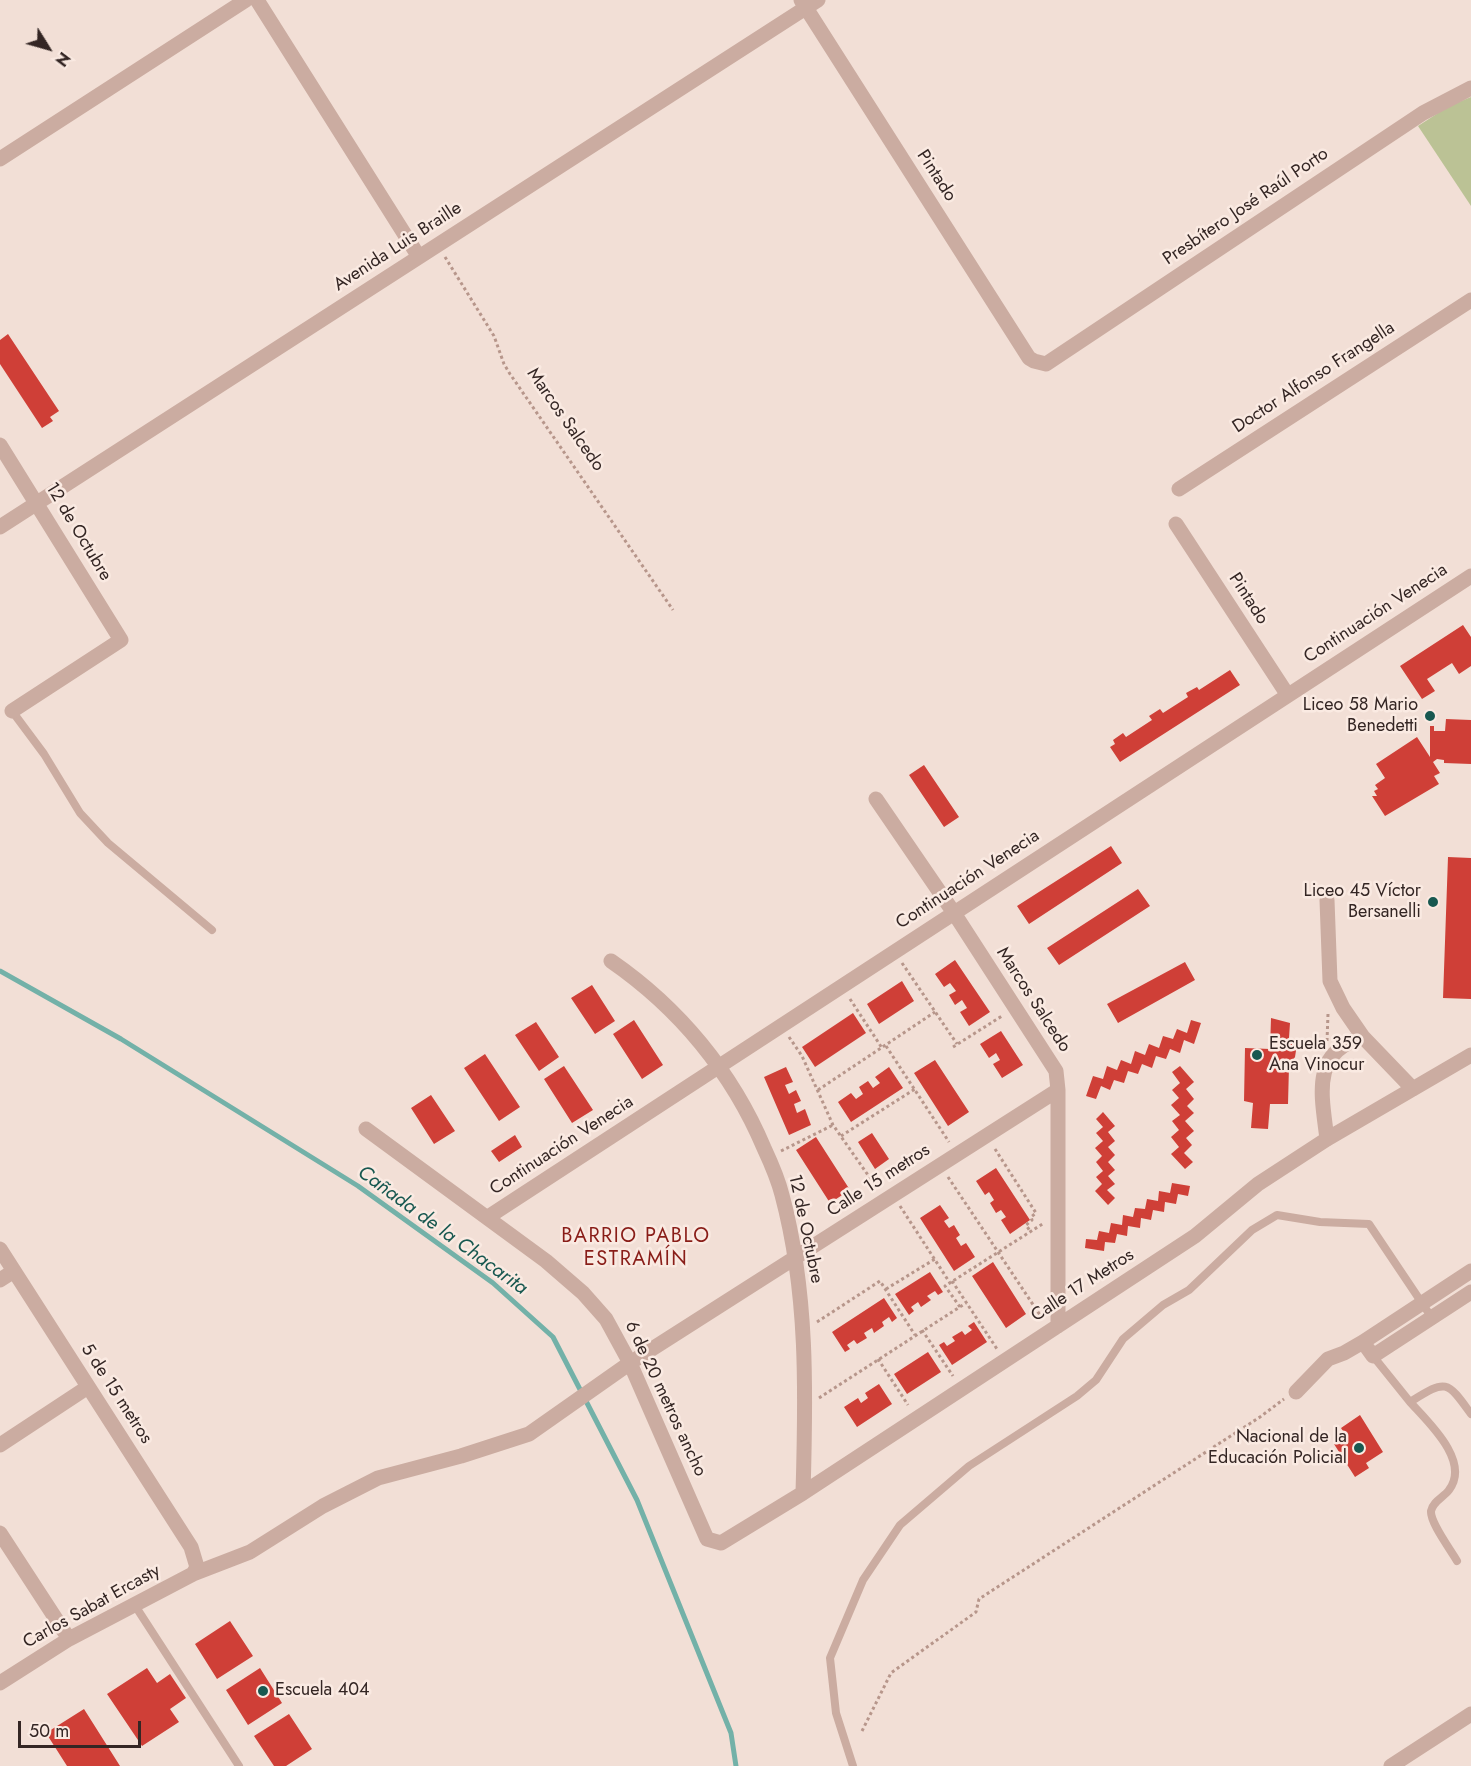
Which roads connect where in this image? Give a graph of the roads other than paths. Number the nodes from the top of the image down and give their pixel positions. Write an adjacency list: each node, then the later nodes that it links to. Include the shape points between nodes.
1 (246, 0): 5 (street)
2 (257, 0): 6 (street)
3 (808, 3): 6 (street, Avenida Luis Braille); 8 (street, Pintado, via 1029,358)
4 (1471, 88): 8 (street, Presbítero José Raúl Porto, via 1423,113)
5 (0, 159)
6 (419, 257): 11 (street, Avenida Luis Braille)
7 (1471, 300): 10 (street, Doctor Alfonso Frangella)
8 (1046, 364)
9 (0, 445): 11 (street, 12 de Octubre)
10 (1179, 489)
11 (38, 503): 13 (street, Avenida Luis Braille); 16 (street, 12 de Octubre, via 121,640)
12 (1176, 524): 15 (street, Pintado)
13 (0, 527)
14 (1471, 576): 15 (street, Continuación Venecia)
15 (1287, 694): 19 (street, Continuación Venecia)
16 (12, 711): 20 (lane, via 80,813 108,843)
17 (876, 798): 19 (street, Marcos Salcedo)
18 (1328, 900): 22 (street, via 1329,981)
19 (954, 913): 24 (street, Continuación Venecia); 26 (street, Marcos Salcedo, via 1056,1071)
20 (212, 930)
21 (611, 961): 24 (street, 12 de Octubre, via 658,999)
22 (1363, 1037): 25 (street); 28 (street, via 1343,1044 1326,1064 1322,1095)
23 (1471, 1054): 25 (street, Calle 17 Metros)
24 (720, 1065): 29 (street, Continuación Venecia); 31 (street, 12 de Octubre, via 768,1156 782,1193)
25 (1413, 1089): 28 (street, Calle 17 Metros)
26 (1058, 1090): 31 (street, Calle 15 metros); 38 (street, Marcos Salcedo)
27 (366, 1129): 29 (street, 6 de 20 metros ancho)
28 (1328, 1139): 38 (street, Calle 17 Metros, via 1258,1184 1195,1236)
29 (488, 1217): 41 (street, 6 de 20 metros ancho, via 583,1293 606,1319)
30 (0, 1249): 32 (street, 5 de 15 metros)
31 (795, 1259): 41 (street, Calle 15 metros); 48 (street, 12 de Octubre, via 805,1407)
32 (14, 1271): 34 (street); 42 (street, 5 de 15 metros)
33 (1471, 1271): 36 (street)
34 (0, 1280)
35 (1471, 1292): 37 (street)
36 (1422, 1304): 37 (lane); 39 (street); 58 (lane, via 1369,1224 1277,1215 1252,1230 1189,1290 1163,1305 1123,1339 1096,1380 1077,1396 969,1466 900,1525 862,1580 830,1658 836,1713)
37 (1432, 1318): 40 (street)
38 (1054, 1328): 48 (street, Calle 17 Metros)
39 (1363, 1342): 40 (street); 43 (street, via 1328,1359)
40 (1373, 1356): 45 (lane)
41 (630, 1363): 44 (street, Calle 15 metros); 50 (street, 6 de 20 metros ancho, via 707,1539)
42 (88, 1388): 47 (street); 52 (street, 5 de 15 metros, via 191,1547)
43 (1296, 1392)
44 (582, 1396): 52 (street, Carlos Sabat Ercasty, via 529,1434 378,1478 323,1506 250,1552)
45 (1410, 1402): 46 (lane, via 1441,1385 1447,1386); 51 (lane, via 1444,1440 1452,1458 1455,1474 1450,1490 1431,1512)
46 (1471, 1414)
47 (0, 1445)
48 (803, 1493): 50 (street, Calle 17 Metros, via 721,1543)
49 (0, 1533): 54 (street)
50 (713, 1542)
51 (1458, 1561)
52 (195, 1568): 53 (street, Carlos Sabat Ercasty)
53 (134, 1604): 54 (street, Carlos Sabat Ercasty); 57 (lane)
54 (69, 1639): 55 (street, Carlos Sabat Ercasty)
55 (0, 1683)
56 (1471, 1714): 59 (street)
57 (239, 1766)
58 (853, 1766)
59 (1391, 1766)

